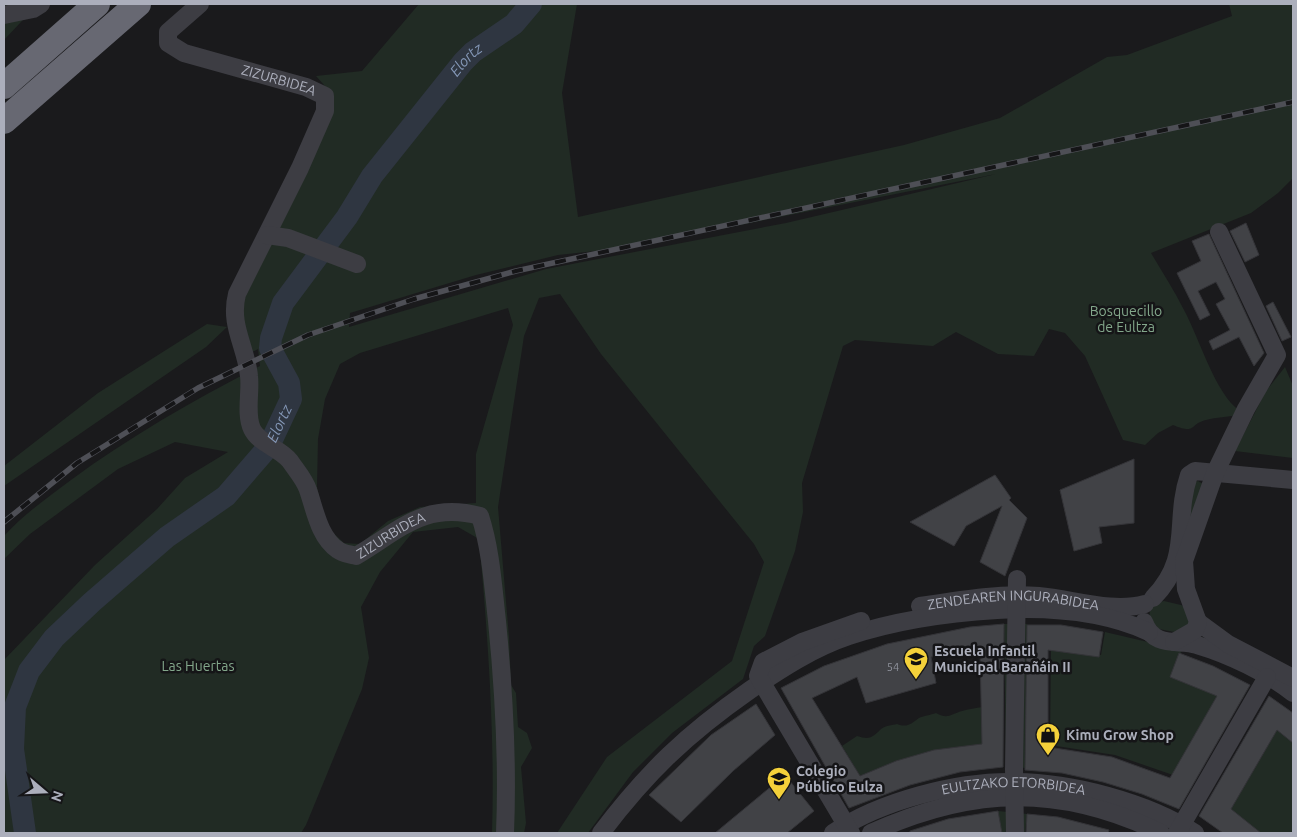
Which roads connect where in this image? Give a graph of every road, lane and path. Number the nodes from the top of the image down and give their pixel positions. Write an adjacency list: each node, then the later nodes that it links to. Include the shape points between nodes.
1 (41, 4): 5 (street, via 33,9)
2 (97, 4): 6 (highway)
3 (138, 4): 7 (highway)
4 (200, 4): 9 (street, ZIZURBIDEA, via 168,32 168,43 184,53 306,87 325,96 325,111)
5 (4, 14)
6 (4, 86)
7 (4, 121)
8 (1219, 232): 11 (street, via 1277,355)
9 (267, 235): 10 (street, via 288,238); 26 (street, ZIZURBIDEA, via 237,294 233,309 249,375 249,417 258,437 287,458 308,488 326,538 339,551 356,556 404,524 430,514 459,510 480,516 490,552 500,649 508,771)
10 (356, 264)
11 (1214, 473): 12 (street); 14 (street, via 1184,562); 15 (street, via 1188,475 1177,561 1167,583)
12 (1293, 480)
13 (1017, 595): 15 (street, ZENDEAREN INGURABIDEA, via 1122,607); 17 (street, ZENDEAREN INGURABIDEA, via 1065,611 1128,622); 21 (street, ZENDEAREN INGURABIDEA, via 848,637 806,655); 23 (street)
14 (1190, 600): 15 (street, via 1169,595); 16 (street)
15 (1149, 601): 17 (street, via 1143,610 1144,624)
16 (1198, 622): 18 (street, via 1195,630); 20 (street, via 1228,644)
17 (1149, 632): 18 (street, via 1159,639)
18 (1174, 642): 19 (street, via 1198,645)
19 (1267, 677): 22 (street); 25 (street)
20 (1293, 678)
21 (760, 682): 24 (street); 27 (street, ZENDEAREN INGURABIDEA, via 721,709 657,765)
22 (1293, 693)
23 (1014, 789): 24 (street, EULTZAKO ETORBIDEA, via 965,786 902,801); 25 (street, EULTZAKO ETORBIDEA, via 1090,792 1140,806); 28 (street, EULTZAKO ETORBIDEA, via 904,818); 29 (street); 30 (street, EULTZAKO ETORBIDEA, via 1085,805)
24 (843, 831)
25 (1185, 831)
26 (505, 833)
27 (601, 833)
28 (870, 833)
29 (1015, 833)
30 (1161, 833)

